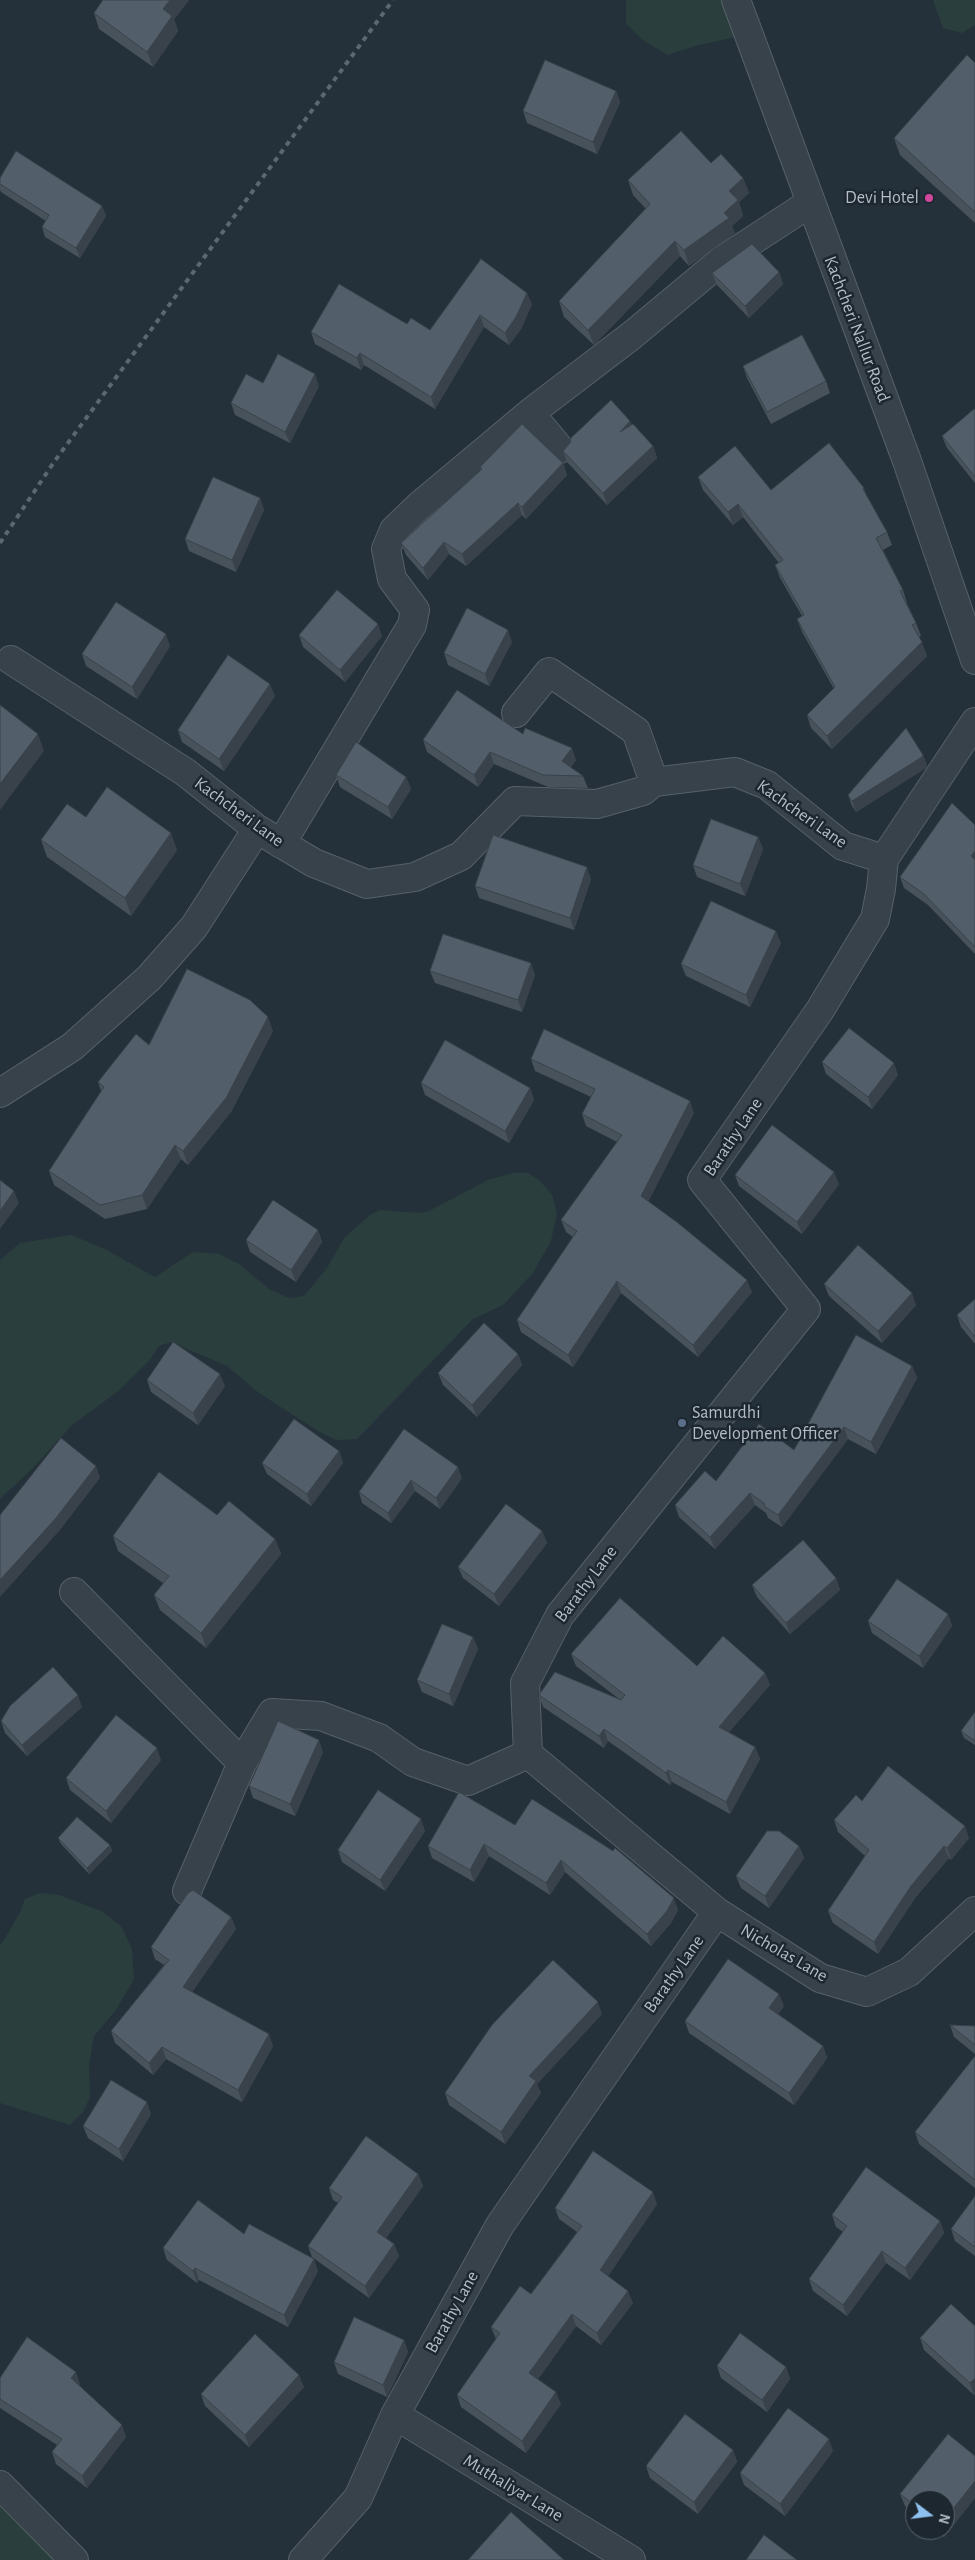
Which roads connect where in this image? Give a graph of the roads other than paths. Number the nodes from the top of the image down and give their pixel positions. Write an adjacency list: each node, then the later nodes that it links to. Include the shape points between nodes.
1 (736, 0): 2 (street, Kachcheri Nallur Road)
2 (810, 202): 3 (street, via 721,261); 6 (street, Kachcheri Nallur Road, via 907,461)
3 (530, 414): 4 (street); 11 (street, via 394,530 386,549 392,579 415,610 412,625)
4 (560, 449)
5 (11, 660): 10 (street, Kachcheri Lane, via 185,772)
6 (975, 660)
7 (516, 713): 9 (street, via 549,672 636,731)
8 (975, 722): 12 (street, Barathy Lane)
9 (654, 782): 11 (street, Kachcheri Lane, via 643,791 596,804 515,800 461,856 415,877 367,884 314,863); 12 (street, Kachcheri Lane, via 735,772 767,785 844,846)
10 (257, 830): 11 (street, Kachcheri Lane); 13 (street, via 194,927 149,978 72,1048)
11 (281, 844)
12 (884, 859): 15 (street, Barathy Lane, via 875,919 820,1010 702,1180 806,1309 560,1615 525,1683)
13 (0, 1093)
14 (74, 1592): 16 (street)
15 (528, 1754): 16 (street, via 468,1781 413,1762 379,1738 321,1716 272,1713); 19 (street)
16 (242, 1763): 17 (street)
17 (187, 1891)
18 (975, 1911): 19 (street, Nicholas Lane, via 909,1972 867,1992 820,1978)
19 (717, 1912): 20 (street, Barathy Lane, via 500,2225)
20 (395, 2415): 23 (street, Barathy Lane, via 358,2498); 24 (street, Muthaliyar Lane)
21 (0, 2485): 22 (street)
22 (74, 2560)
23 (303, 2560)
24 (631, 2560)

